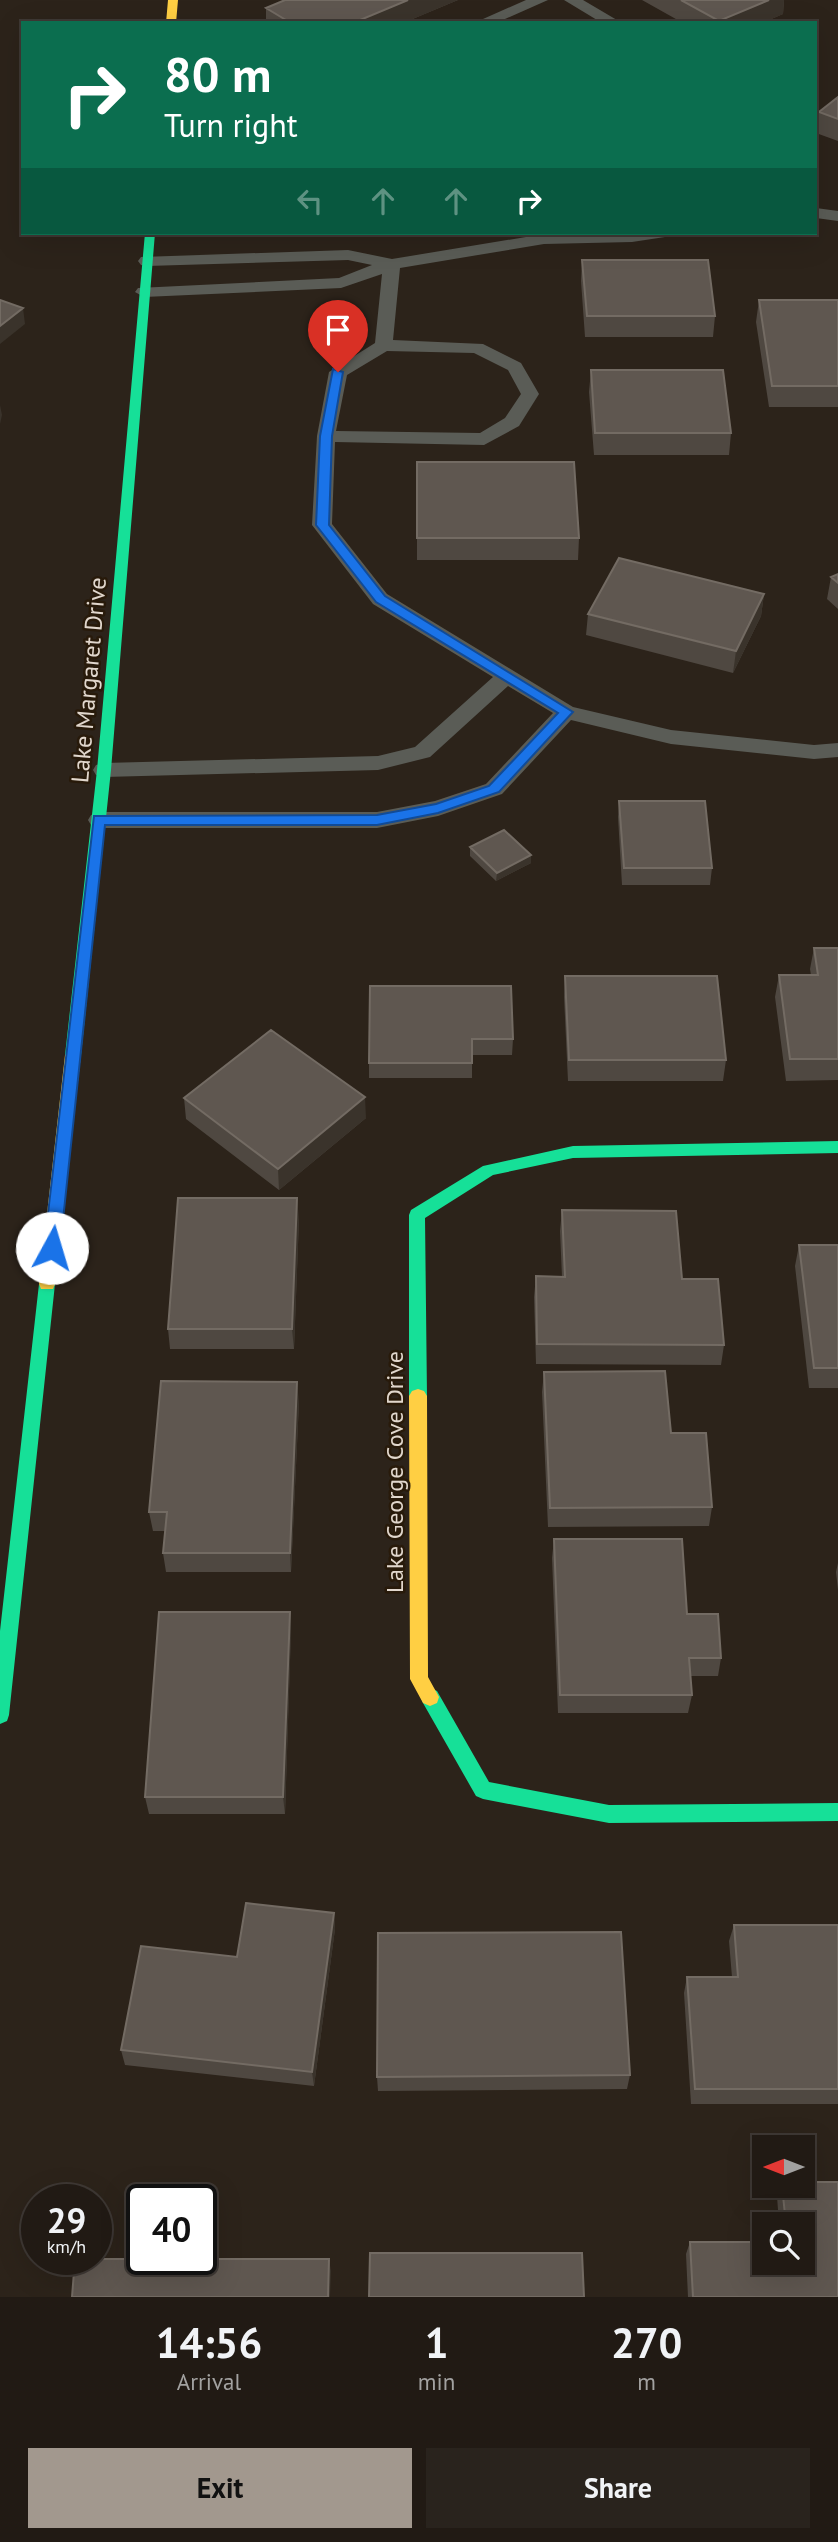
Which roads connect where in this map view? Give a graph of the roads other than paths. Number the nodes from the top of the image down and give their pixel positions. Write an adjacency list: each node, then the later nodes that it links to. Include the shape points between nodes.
1 (173, 0): 4 (street)
2 (540, 0): 5 (lane)
3 (572, 0): 6 (lane)
4 (171, 21)
5 (487, 21)
6 (610, 21)
7 (817, 213): 8 (lane)
8 (838, 216)
9 (150, 235): 11 (street, Lake Margaret Drive)
10 (646, 235): 12 (lane, via 544,239)
11 (147, 261): 12 (lane, via 348,255); 13 (street, Lake Margaret Drive)
12 (392, 264): 13 (lane, via 341,283); 14 (lane)
13 (145, 292): 19 (street, Lake Margaret Drive)
14 (384, 345): 15 (lane, via 338,372); 15 (lane, via 477,348 515,367 530,394 512,422 484,439)
15 (326, 436): 16 (lane, via 322,525 380,599)
16 (506, 676): 17 (lane); 19 (lane, via 422,752 378,763)
17 (566, 712): 18 (lane, via 671,737 814,752); 20 (lane, via 494,789 438,808 377,820)
18 (838, 750)
19 (104, 770): 20 (street, Lake Margaret Drive)
20 (99, 820): 22 (street, Lake Margaret Drive)
21 (838, 1147): 23 (street, Lake George Cove Drive, via 573,1152 489,1170 417,1215 419,1679 483,1790 609,1814)
22 (0, 1715)
23 (838, 1812)

